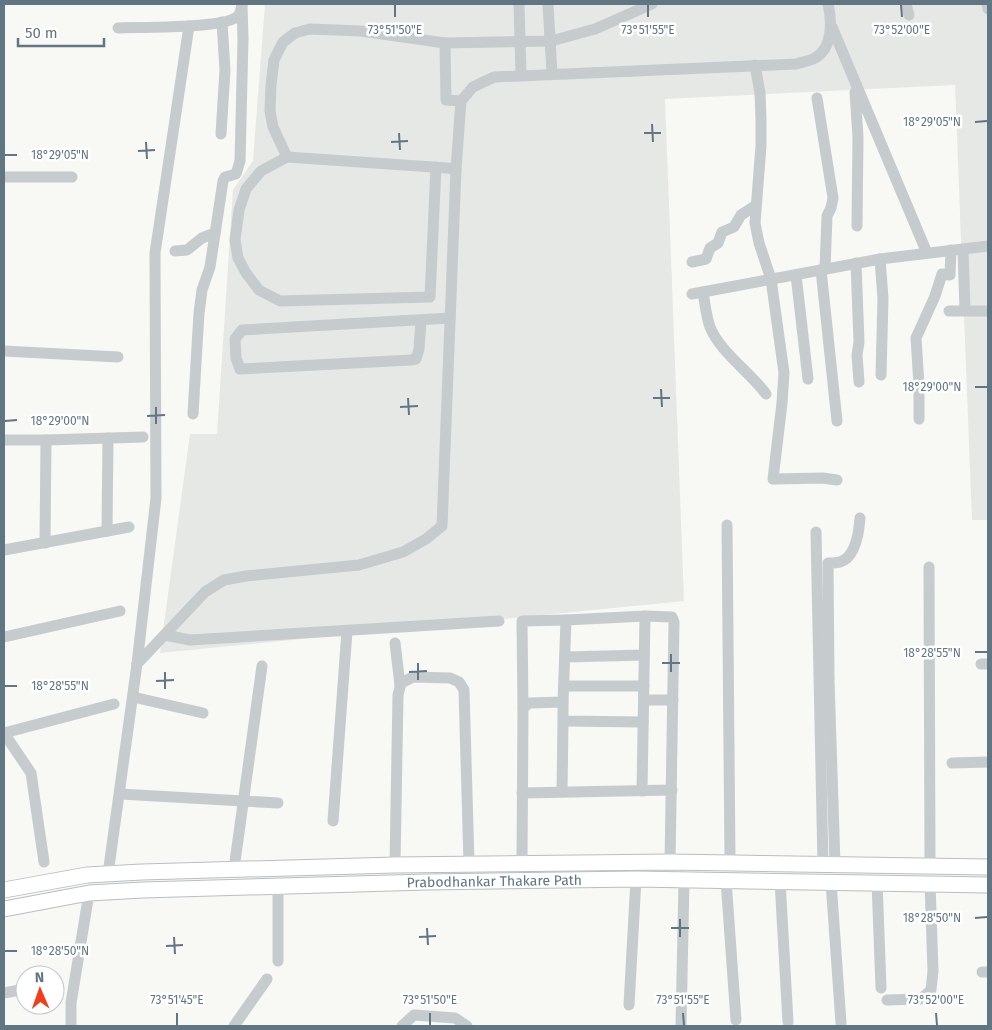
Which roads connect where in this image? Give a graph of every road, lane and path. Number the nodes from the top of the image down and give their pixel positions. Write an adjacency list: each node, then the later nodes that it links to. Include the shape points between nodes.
1 (518, 4): 13 (street)
2 (548, 4): 12 (street)
3 (652, 4): 12 (street, via 594,30)
4 (828, 4): 10 (street)
5 (987, 4): 7 (street)
6 (242, 5): 8 (street, via 238,16); 29 (street, via 240,161 236,174 225,177 223,181)
7 (988, 9)
8 (222, 22): 9 (street); 21 (street, via 225,70)
9 (189, 26): 11 (street); 78 (street, via 155,253 156,498)
10 (832, 26): 15 (street, via 824,51 815,58 796,64); 18 (street)
11 (118, 28)
12 (551, 41): 13 (street); 17 (street)
13 (520, 42): 14 (street); 16 (street)
14 (445, 44): 20 (street, via 446,100); 22 (street, via 360,31 310,29 295,33 282,42 274,60 270,111)
15 (755, 65): 17 (street); 27 (street, via 760,93 761,146)
16 (521, 74): 17 (street); 20 (street, via 494,76 473,87)
17 (552, 74)
18 (857, 89): 28 (street, via 854,93 858,137); 34 (street)
19 (817, 98): 38 (street, via 833,198 827,216)
20 (461, 101): 24 (street)
21 (221, 134)
22 (286, 157): 23 (street); 23 (street, via 262,171 246,190 239,210 235,240 238,258 246,273 259,290 280,301 430,297)
23 (436, 167): 24 (street)
24 (456, 169): 44 (street)
25 (4, 177): 26 (street)
26 (72, 177)
27 (755, 206): 36 (street, via 741,215 734,227 722,232 706,259); 40 (street, via 759,243)
28 (857, 226)
29 (215, 233): 33 (street, via 187,250); 52 (street, via 199,313)
30 (988, 246): 31 (street)
31 (963, 249): 32 (street); 42 (street)
32 (951, 250): 34 (street); 53 (street, via 950,275 942,274 916,338)
33 (175, 251)
34 (927, 253): 35 (street)
35 (880, 259): 37 (street); 48 (street, via 883,298)
36 (692, 262)
37 (856, 263): 38 (street); 50 (street)
38 (823, 269): 39 (street); 54 (street)
39 (796, 275): 40 (street); 49 (street)
40 (771, 279): 51 (street, via 698,293 710,327 720,343); 59 (street, via 784,373 773,479)
41 (949, 310): 42 (street)
42 (965, 311): 43 (street)
43 (988, 312)
44 (450, 318): 45 (street); 73 (street, via 442,526 426,540 404,552 359,565 224,580 205,592)
45 (420, 320): 45 (street, via 242,330 235,339 236,358 240,369 416,359)
46 (4, 351): 47 (street)
47 (118, 357)
48 (881, 375)
49 (808, 379)
50 (858, 382)
51 (766, 394)
52 (192, 414)
53 (919, 419)
54 (837, 421)
55 (143, 437): 56 (street)
56 (108, 438): 58 (street); 63 (street)
57 (4, 440): 58 (street)
58 (46, 440): 65 (street)
59 (837, 480)
60 (860, 518): 109 (street, via 852,552 842,562 828,563)
61 (727, 525): 107 (street)
62 (129, 527): 63 (street)
63 (108, 531): 65 (street)
64 (816, 532): 109 (street)
65 (45, 543): 66 (street)
66 (4, 550)
67 (929, 567): 111 (street)
68 (120, 611): 74 (street)
69 (645, 616): 70 (street); 76 (street); 85 (street, via 667,616 674,622)
70 (566, 620): 77 (street); 88 (street, via 522,621)
71 (498, 621): 72 (street)
72 (347, 630): 73 (street, via 190,640); 102 (street)
73 (165, 635): 78 (street)
74 (4, 637)
75 (395, 643): 80 (street)
76 (644, 655): 77 (street); 82 (street)
77 (565, 657): 81 (street)
78 (137, 664): 83 (street)
79 (262, 666): 100 (street)
80 (400, 685): 108 (street, via 413,677 450,678 460,682 464,690); 110 (street)
81 (564, 686): 82 (street); 86 (street)
82 (644, 686): 84 (street)
83 (133, 697): 89 (street); 99 (street)
84 (644, 700): 85 (street); 91 (street)
85 (673, 700): 95 (street)
86 (564, 702): 88 (street, via 529,703); 90 (street)
87 (114, 704): 92 (street)
88 (523, 708): 97 (street)
89 (203, 713)
90 (564, 721): 91 (street); 98 (street)
91 (643, 722): 96 (street)
92 (4, 733): 103 (street, via 31,773)
93 (988, 762): 94 (street)
94 (952, 763)
95 (672, 790): 96 (street); 106 (street)
96 (642, 791): 98 (street)
97 (522, 792): 98 (street); 104 (street)
98 (562, 792)
99 (120, 794): 100 (street); 114 (street)
100 (242, 800): 101 (street); 113 (street)
101 (278, 803)
102 (333, 821)
103 (44, 862)
104 (522, 862): 105 (main road, Prabodhankar Thakare Path); 108 (main road, Prabodhankar Thakare Path)
105 (607, 862): 106 (main road, Prabodhankar Thakare Path); 115 (street)
106 (670, 862): 107 (main road, Prabodhankar Thakare Path)
107 (730, 862): 109 (main road, Prabodhankar Thakare Path)
108 (469, 863): 110 (main road, Prabodhankar Thakare Path)
109 (829, 864): 111 (main road, Prabodhankar Thakare Path)
110 (396, 865): 113 (main road, Prabodhankar Thakare Path)
111 (930, 865): 112 (main road, Prabodhankar Thakare Path)
112 (988, 867)
113 (234, 869): 114 (main road, Prabodhankar Thakare Path)
114 (108, 874): 125 (main road, Prabodhankar Thakare Path)
115 (606, 879): 116 (main road, Prabodhankar Thakare Path); 124 (main road, Prabodhankar Thakare Path)
116 (636, 879): 117 (main road, Prabodhankar Thakare Path); 132 (street)
117 (684, 880): 118 (main road, Prabodhankar Thakare Path); 140 (street)
118 (726, 880): 119 (main road, Prabodhankar Thakare Path); 133 (street)
119 (780, 881): 120 (main road, Prabodhankar Thakare Path); 134 (street)
120 (831, 882): 121 (main road, Prabodhankar Thakare Path); 135 (street)
121 (877, 882): 122 (main road, Prabodhankar Thakare Path); 130 (street)
122 (930, 883): 123 (main road, Prabodhankar Thakare Path); 131 (street, via 931,990 921,999)
123 (988, 885)
124 (278, 886): 126 (main road, Prabodhankar Thakare Path); 128 (street)
125 (4, 890)
126 (90, 893): 127 (main road, Prabodhankar Thakare Path); 137 (street, via 71,1003)
127 (4, 909)
128 (278, 961)
129 (267, 979): 138 (street)
130 (881, 988)
131 (886, 1000)
132 (629, 1004)
133 (736, 1020)
134 (788, 1022)
135 (841, 1024)
136 (404, 1025): 139 (street, via 414,1015 456,1018)
137 (71, 1026)
138 (234, 1026)
139 (467, 1026)
140 (681, 1026)

